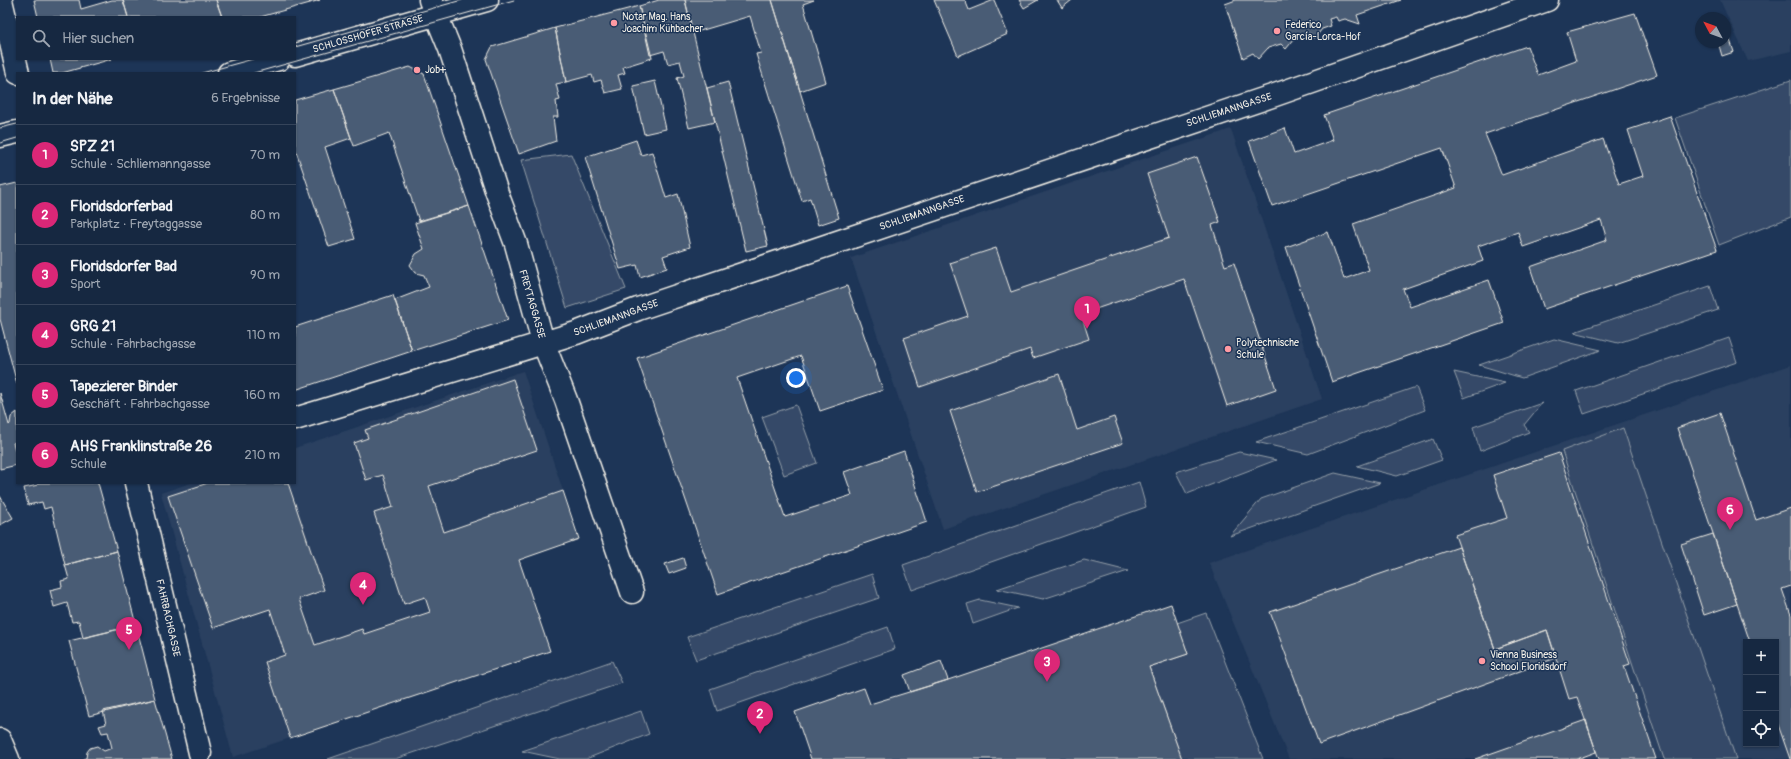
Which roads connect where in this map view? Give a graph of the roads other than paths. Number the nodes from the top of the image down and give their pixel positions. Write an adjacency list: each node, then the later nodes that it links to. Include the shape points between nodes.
1 (1, 0): 7 (street)
2 (487, 0): 4 (street, SCHLOSSHOFER STRASSE)
3 (1547, 0): 11 (street, SCHLIEMANNGASSE, via 1275,95 638,309 576,333)
4 (437, 5): 5 (street, SCHLOSSHOFER STRASSE); 11 (street, FREYTAGGASSE, via 496,193 516,244)
5 (296, 55)
6 (275, 60): 8 (street)
7 (18, 72)
8 (233, 72)
9 (16, 132): 10 (street)
10 (0, 136)
11 (543, 342): 12 (street, SCHLIEMANNGASSE); 14 (street, FREYTAGGASSE, via 566,400)
12 (296, 419)
13 (136, 484): 16 (street, FAHRBACHGASSE)
14 (632, 592)
15 (0, 740): 17 (street)
16 (200, 753)
17 (8, 759)

